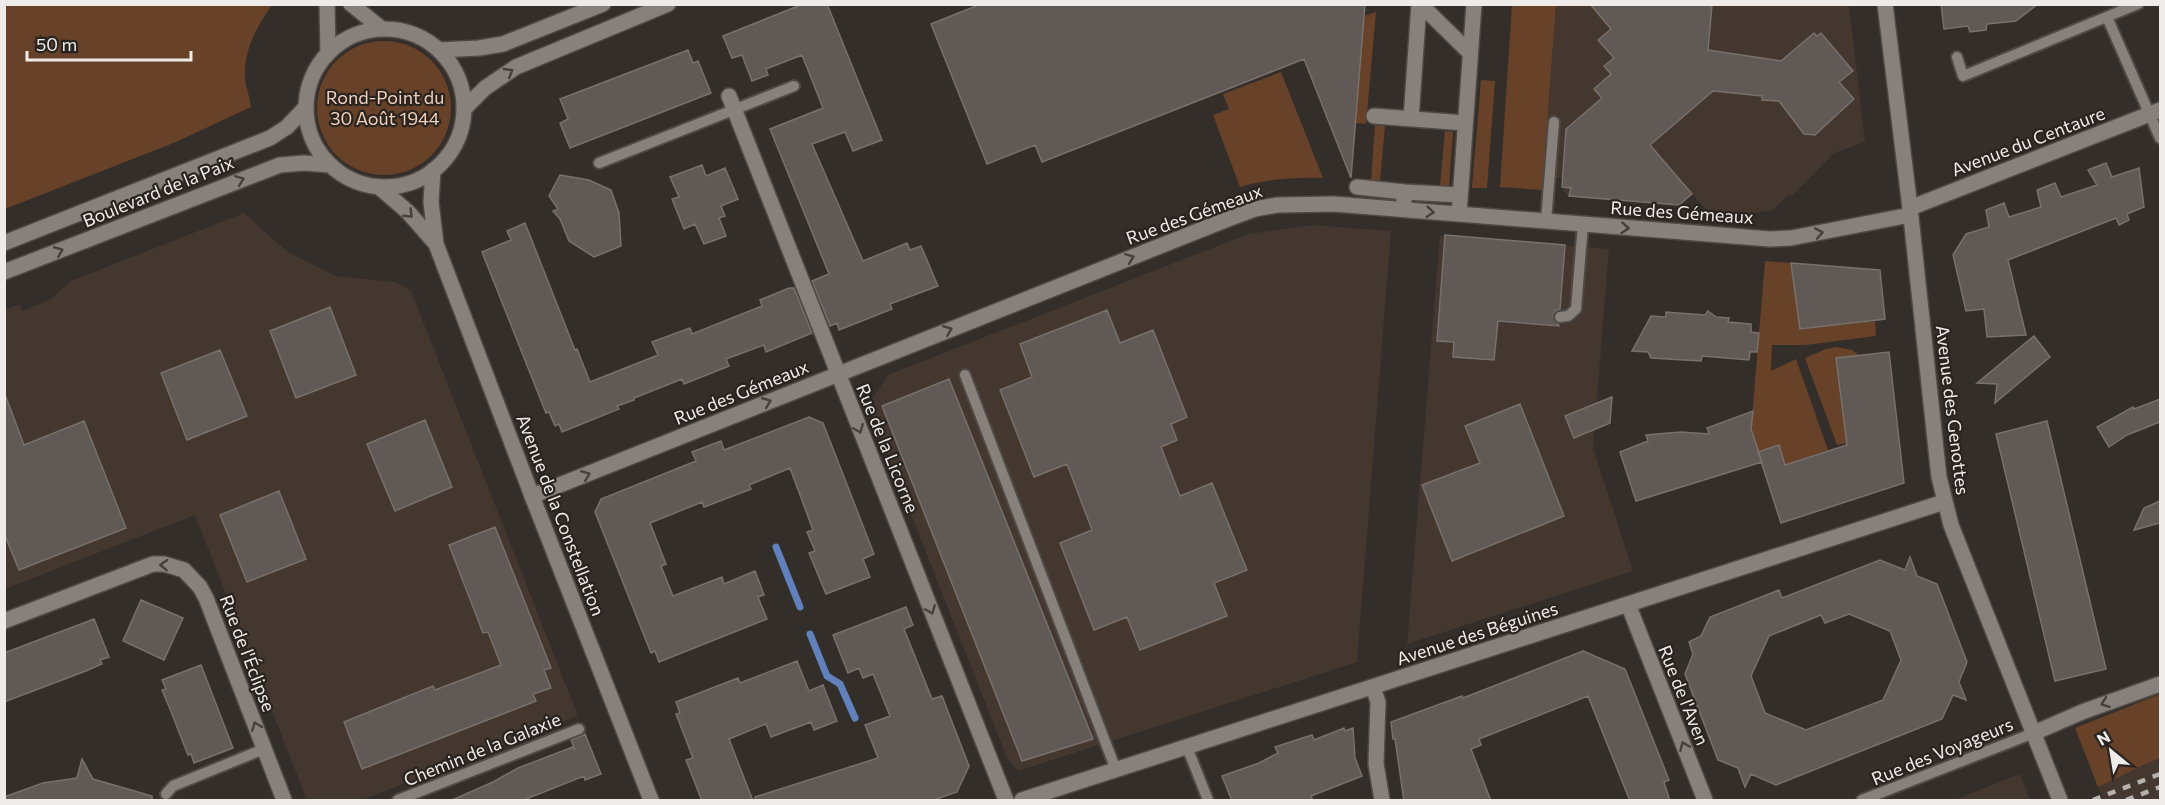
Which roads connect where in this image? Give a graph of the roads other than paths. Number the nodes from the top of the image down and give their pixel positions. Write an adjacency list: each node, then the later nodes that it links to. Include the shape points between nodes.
1 (327, 4): 12 (street)
2 (351, 4): 10 (street)
3 (603, 4): 11 (street, via 503,44)
4 (668, 4): 18 (street, one-way to 4, via 485,88 516,67)
5 (1420, 4): 13 (street); 21 (street)
6 (1474, 4): 13 (street)
7 (1885, 4): 33 (street, Avenue des Genottes)
8 (2138, 4): 9 (lane)
9 (2107, 17): 14 (lane, via 1963,76); 19 (lane)
10 (382, 29): 11 (street, via 413,34); 12 (street, via 352,36)
11 (439, 50): 18 (street, via 458,77)
12 (328, 53): 17 (street, via 310,81)
13 (1470, 53): 23 (street)
14 (1957, 57)
15 (794, 86): 16 (lane)
16 (732, 103): 25 (lane); 41 (street, Rue de la Licorne)
17 (306, 107): 26 (street, via 313,143); 37 (street, Boulevard de la Paix, via 270,138)
18 (464, 109): 27 (street, via 456,143)
19 (2155, 112): 24 (lane); 33 (street, Avenue du Centaure)
20 (1374, 117): 21 (street)
21 (1411, 119): 23 (street)
22 (1554, 122): 35 (lane)
23 (1465, 123): 31 (street)
24 (2160, 138)
25 (599, 163)
26 (330, 165): 28 (street, via 347,178); 39 (street, Boulevard de la Paix, one-way to 26, via 280,165)
27 (433, 170): 28 (street, via 404,185); 38 (street, Avenue de la Constellation, via 431,202)
28 (379, 187): 38 (street, Avenue de la Constellation, one-way to 38)
29 (1357, 187): 30 (street)
30 (1406, 192): 31 (street); 32 (street)
31 (1460, 195): 34 (street)
32 (1403, 210): 34 (street, Rue des Gémeaux, one-way to 34); 41 (street, Rue des Gémeaux, one-way to 32, via 1255,209 1334,204)
33 (1910, 212): 36 (street, Rue des Gémeaux, one-way to 33, via 1770,239); 44 (street, Avenue des Genottes)
34 (1459, 214): 35 (street, Rue des Gémeaux)
35 (1546, 221): 36 (street, Rue des Gémeaux)
36 (1583, 224): 40 (lane, via 1576,309)
37 (4, 243)
38 (436, 244): 43 (street, Avenue de la Constellation)
39 (4, 272)
40 (1560, 317)
41 (838, 374): 43 (street, Rue des Gémeaux, one-way to 41); 58 (street, Rue de la Licorne, one-way to 58)
42 (965, 375): 53 (lane)
43 (532, 496): 57 (street, Avenue de la Constellation)
44 (1944, 502): 45 (street, Avenue des Béguines); 50 (street, Avenue des Genottes)
45 (1628, 604): 48 (street, Avenue des Béguines); 62 (street, Rue de l'Aven, one-way to 45)
46 (4, 621): 52 (street, Rue de l'Éclipse, one-way to 46, via 206,598 181,569 164,564 140,568)
47 (2160, 684): 50 (street, one-way to 50)
48 (1375, 692): 51 (street, Avenue des Béguines); 61 (street, via 1376,764)
49 (579, 729): 56 (lane, Chemin de la Galaxie)
50 (2034, 732): 63 (lane, Rue des Voyageurs); 64 (street, Avenue des Genottes)
51 (1187, 747): 53 (street, Avenue des Béguines); 60 (lane)
52 (264, 749): 54 (lane, via 173,786); 55 (street, Rue de l'Éclipse)
53 (1116, 770): 59 (street, Avenue des Béguines)
54 (166, 794)
55 (284, 801)
56 (398, 801)
57 (651, 801)
58 (1006, 801)
59 (1022, 801)
60 (1208, 801)
61 (1382, 801)
62 (1706, 801)
63 (1862, 801)
64 (2060, 801)

